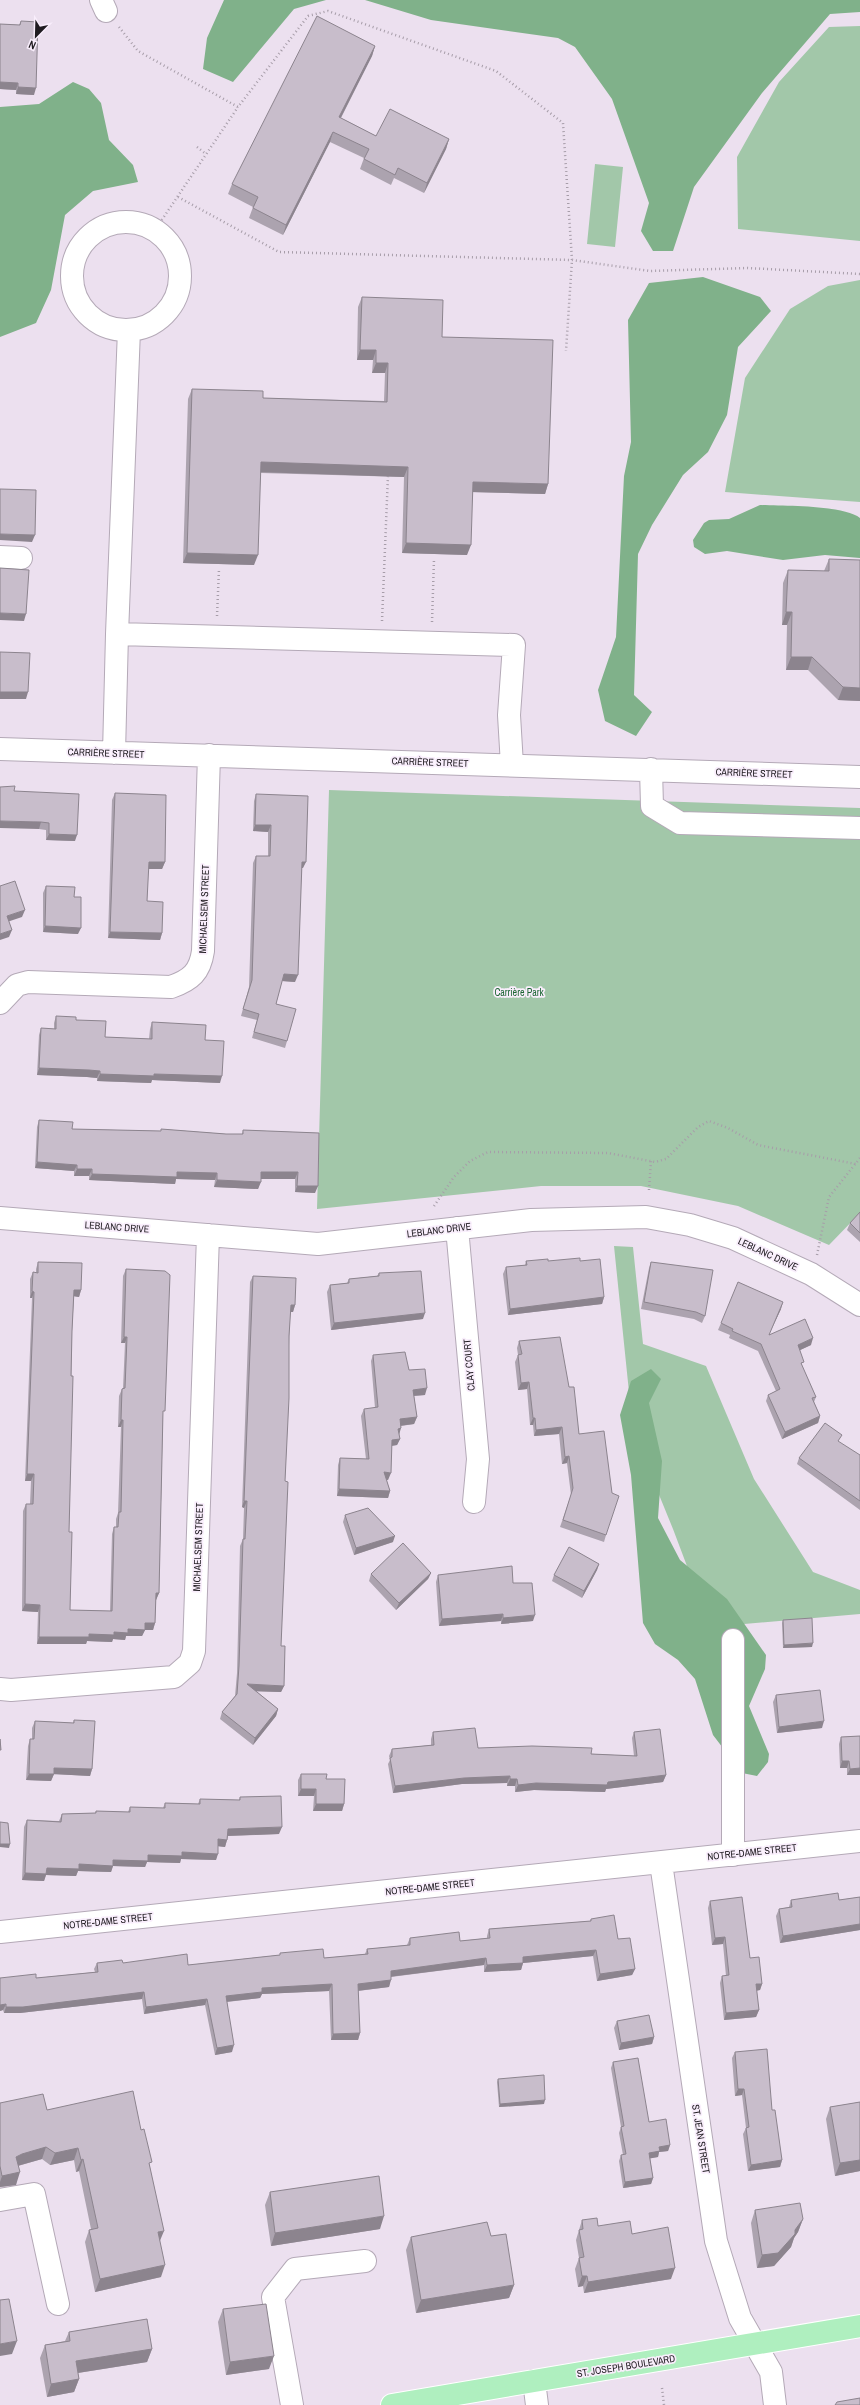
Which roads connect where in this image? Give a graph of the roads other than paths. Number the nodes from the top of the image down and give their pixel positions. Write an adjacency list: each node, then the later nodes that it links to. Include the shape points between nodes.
1 (129, 330): 1 (street, via 152,325 167,313 177,297 181,278 178,260 169,243 155,230 138,223 119,222 101,228 87,238 77,252 72,268 72,285 88,316 102,325 118,330); 2 (street)
2 (117, 634): 4 (street); 6 (street, via 514,644 509,715)
3 (0, 749): 4 (street, CARRIÈRE STREET)
4 (114, 753): 5 (street, CARRIÈRE STREET)
5 (209, 755): 6 (street, CARRIÈRE STREET); 10 (street, MICHAELSEM STREET, via 203,951 201,964 195,974 185,982 171,986 28,982 17,985)
6 (512, 765): 7 (street, CARRIÈRE STREET)
7 (651, 769): 8 (street, CARRIÈRE STREET); 9 (street, via 652,806 680,823)
8 (860, 777)
9 (860, 828)
10 (0, 1003)
11 (0, 1218): 13 (street, LEBLANC DRIVE)
12 (458, 1228): 13 (street, LEBLANC DRIVE, via 318,1244); 14 (street, LEBLANC DRIVE, via 531,1220 646,1217 690,1225 733,1238 811,1274); 15 (street, CLAY COURT, via 478,1459)
13 (208, 1235): 17 (street, MICHAELSEM STREET, via 194,1651 190,1663 174,1677 34,1689)
14 (860, 1305)
15 (474, 1502)
16 (733, 1640): 19 (street)
17 (0, 1689)
18 (860, 1841): 19 (street, NOTRE-DAME STREET)
19 (733, 1855): 20 (street, NOTRE-DAME STREET)
20 (661, 1863): 21 (street, NOTRE-DAME STREET); 26 (street, ST. JEAN STREET, via 716,2241 740,2318)
21 (0, 1932)
22 (0, 2200): 24 (street, via 34,2194)
23 (365, 2261): 28 (street, via 295,2269 273,2297)
24 (58, 2304)
25 (860, 2326): 26 (main road, ST. JOSEPH BOULEVARD)
26 (754, 2344): 27 (main road, ST. JOSEPH BOULEVARD); 31 (street, ST. JEAN STREET, via 771,2372)
27 (534, 2381): 29 (main road, ST. JOSEPH BOULEVARD); 30 (street)
28 (292, 2405)
29 (392, 2405)
30 (537, 2405)
31 (775, 2405)

